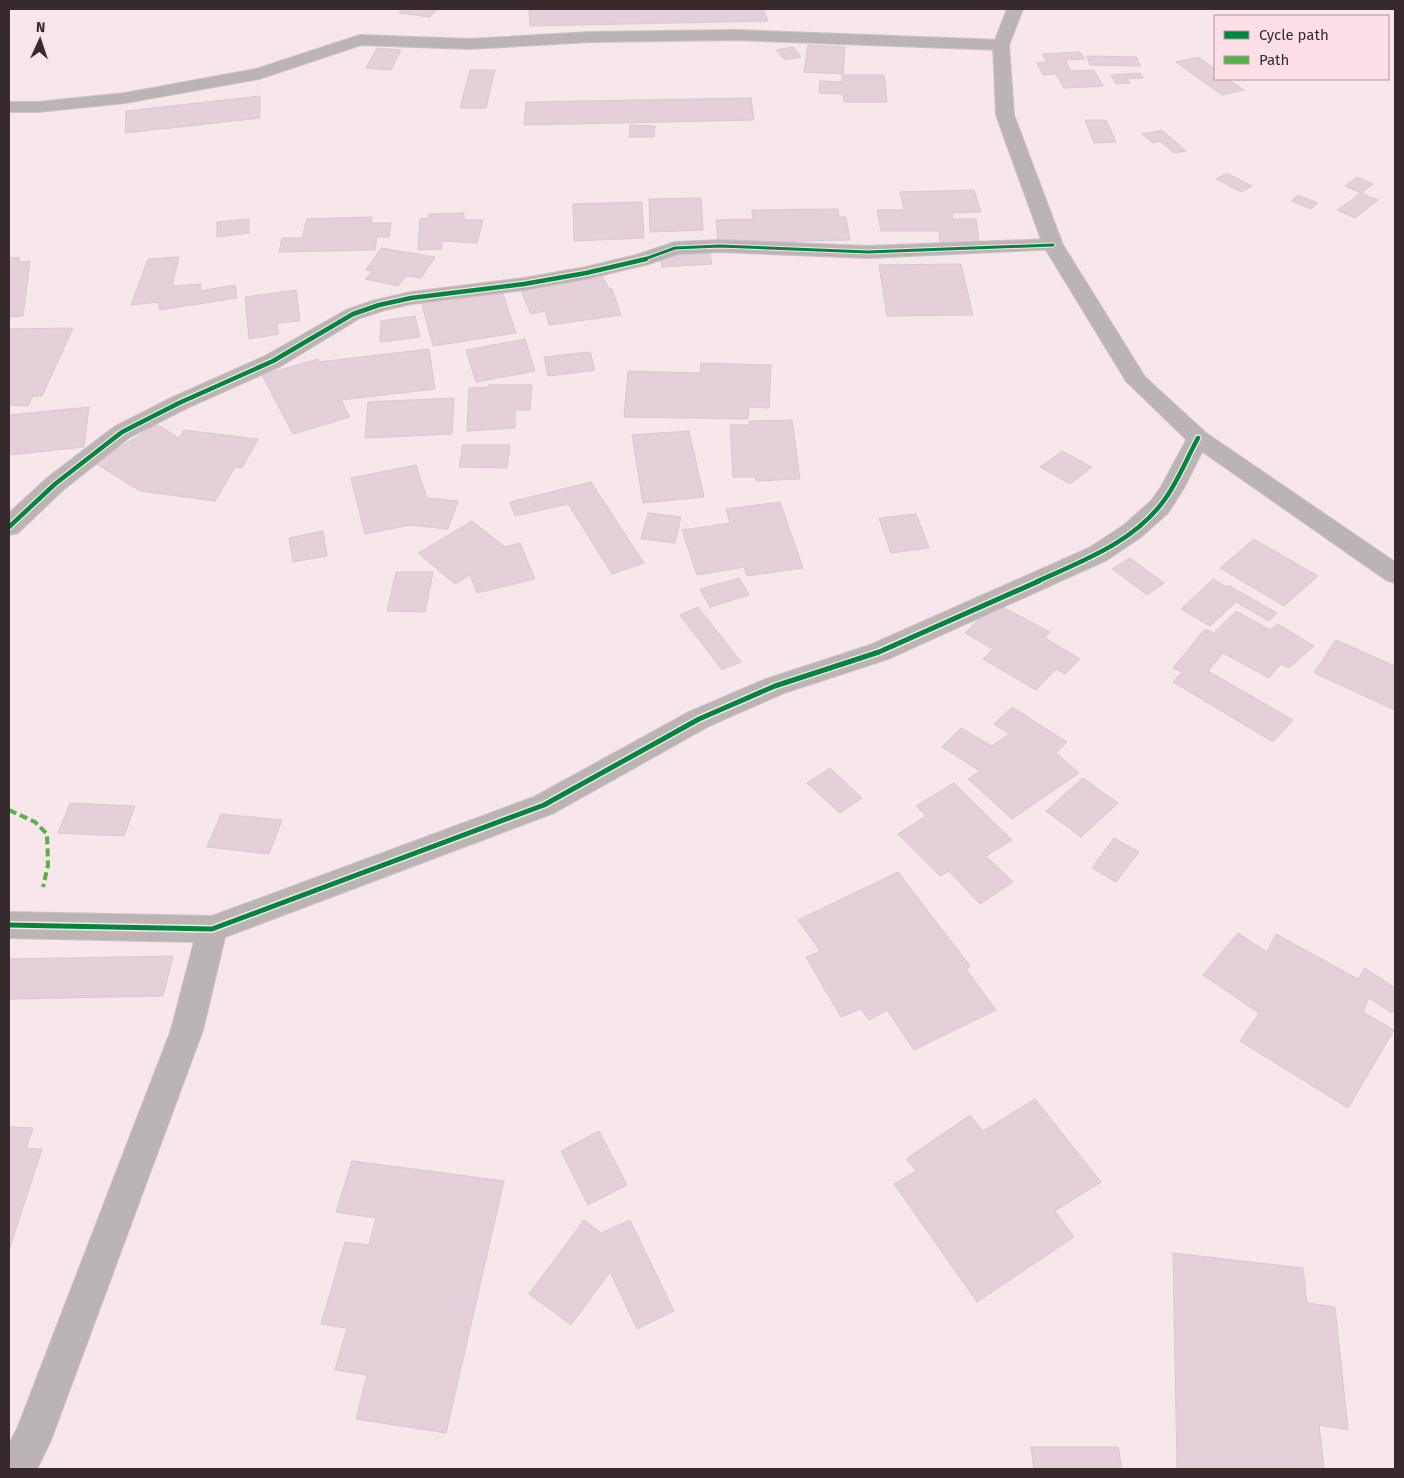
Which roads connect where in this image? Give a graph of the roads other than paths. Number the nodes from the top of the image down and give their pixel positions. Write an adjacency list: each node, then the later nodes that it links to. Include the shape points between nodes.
1 (1015, 9): 2 (street)
2 (1001, 45): 3 (street, via 735,35 590,37 469,44 360,40 259,74 125,98); 4 (street, via 1005,115)
3 (9, 107)
4 (1053, 245): 5 (street, via 1137,381); 6 (street, via 868,252 720,246 676,248 586,273 379,305 353,314 273,361 179,402 122,432 55,484)
5 (1198, 438): 7 (street); 9 (street, via 1170,491 1153,514 1130,534 1098,554 879,652 775,686 700,719 544,805)
6 (9, 527)
7 (1395, 574)
8 (9, 926): 9 (street)
9 (212, 929): 10 (street, via 187,1030 39,1422)
10 (16, 1469)

